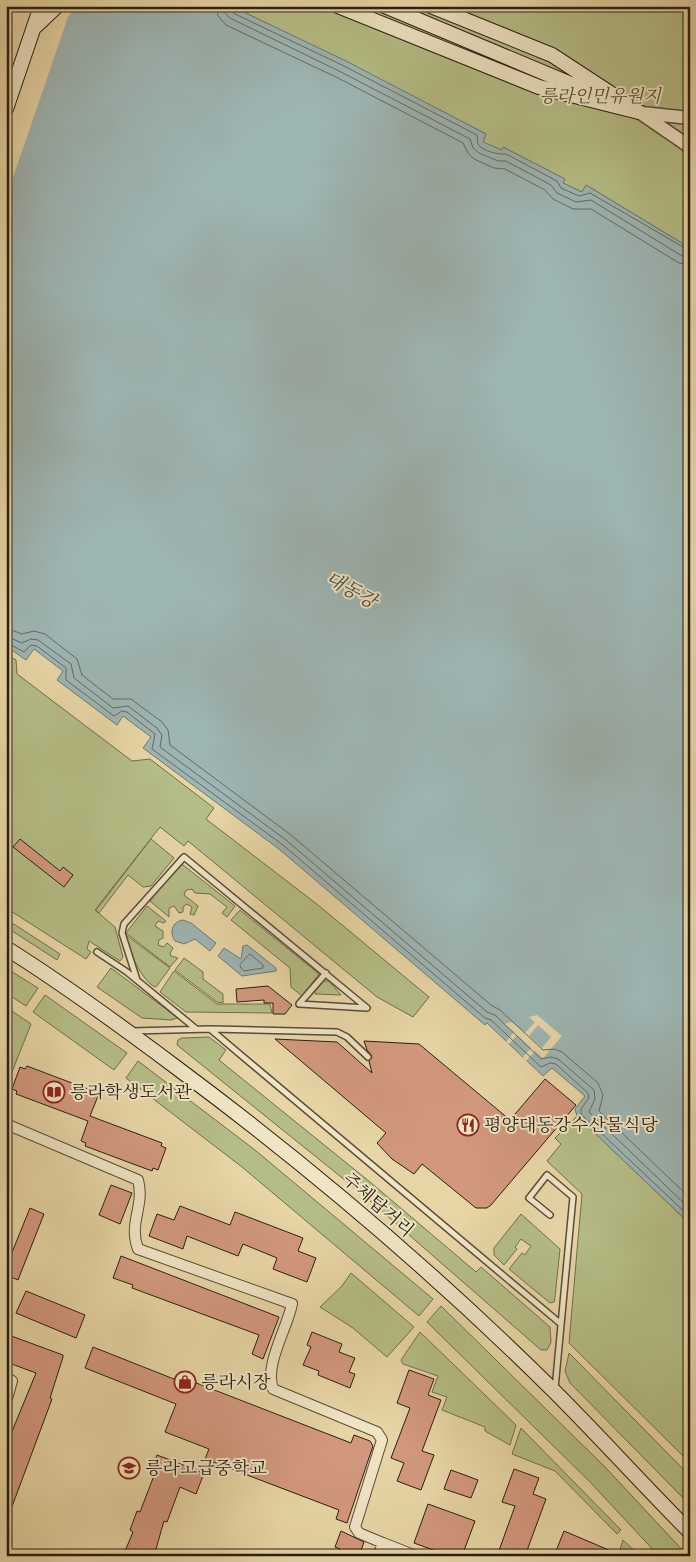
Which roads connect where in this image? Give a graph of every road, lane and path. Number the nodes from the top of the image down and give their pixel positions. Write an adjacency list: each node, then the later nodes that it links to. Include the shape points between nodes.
1 (41, 6): 6 (main road)
2 (57, 6): 6 (main road)
3 (338, 6): 8 (main road, via 539,87)
4 (384, 6): 8 (main road)
5 (435, 8): 8 (main road, via 552,56)
6 (34, 28): 7 (main road)
7 (6, 109)
8 (639, 112): 9 (street); 10 (street)
9 (690, 118)
10 (690, 146)
11 (10, 952): 17 (main road, 주체탑거리)
12 (97, 952): 14 (lane)
13 (326, 973): 13 (lane, via 340,985 367,1008 300,1004); 14 (lane, via 184,857 124,924 122,933)
14 (137, 980): 15 (lane)
15 (195, 1028): 16 (lane); 17 (lane)
16 (210, 1029): 18 (lane, via 337,1032); 21 (lane)
17 (127, 1031): 23 (main road, 주체탑거리, via 244,1118 353,1207)
18 (368, 1057)
19 (6, 1124): 26 (street, via 138,1180 142,1193 133,1236 138,1249 292,1304 270,1369 273,1389 377,1432 382,1440 381,1450 355,1527 359,1533)
20 (550, 1215): 21 (lane, via 529,1198 547,1175 573,1196)
21 (561, 1324): 23 (lane)
22 (6, 1377): 24 (street, via 12,1381)
23 (555, 1392): 25 (main road, 주체탑거리)
24 (6, 1402)
25 (690, 1532)
26 (383, 1543): 27 (street); 28 (street)
27 (378, 1556)
28 (416, 1556)

